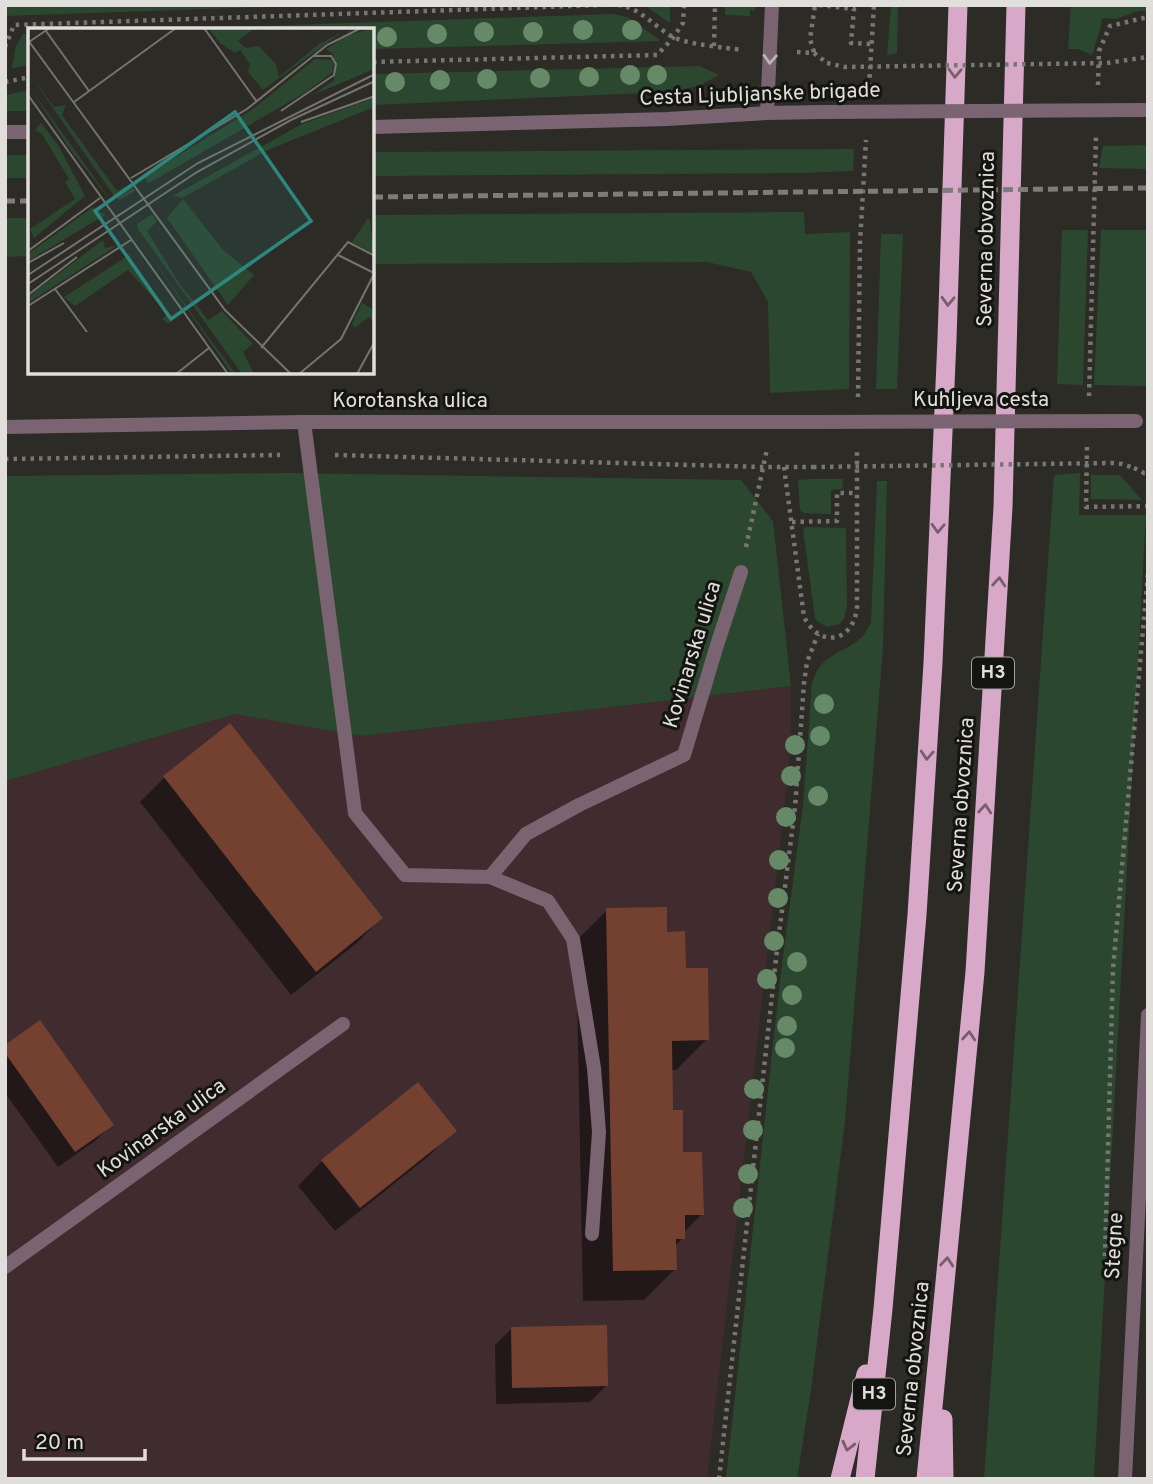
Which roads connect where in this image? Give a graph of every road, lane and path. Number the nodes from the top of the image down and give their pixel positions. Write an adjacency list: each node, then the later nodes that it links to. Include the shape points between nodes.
1 (603, 5): 13 (path, via 15,25)
2 (618, 5): 11 (path, via 639,13)
3 (684, 5): 11 (path, via 683,23)
4 (715, 5): 11 (path, via 714,47)
5 (772, 5): 21 (street, one-way to 21)
6 (817, 5): 12 (path, via 854,9 850,43); 14 (path, Cesta Ljubljanske brigade, bridge, via 810,39 814,53 827,63 845,67 1107,63)
7 (874, 5): 12 (path)
8 (958, 5): 52 (highway, Severna obvoznica / H3, one-way to 52, via 933,663 917,915)
9 (1017, 9): 53 (highway, Severna obvoznica / H3, one-way to 9, via 975,972 1003,507)
10 (1148, 17): 18 (path, via 1110,26 1099,51)
11 (673, 38): 15 (path, Cesta Ljubljanske brigade, via 657,55)
12 (872, 44): 19 (path)
13 (5, 47)
14 (1147, 57)
15 (374, 62)
16 (28, 77): 17 (path)
17 (5, 82)
18 (1097, 92)
19 (868, 97)
20 (1146, 110): 21 (street, Cesta Ljubljanske brigade, bridge)
21 (767, 113): 22 (street, Cesta Ljubljanske brigade)
22 (374, 127)
23 (5, 132): 24 (street)
24 (28, 132)
25 (1096, 134): 27 (path)
26 (866, 137): 28 (path)
27 (1089, 397)
28 (858, 410)
29 (775, 421): 31 (street, Korotanska ulica); 32 (street, Korotanska ulica); 38 (path, Kovinarska ulica)
30 (1142, 421): 32 (street, Kuhljeva cesta, bridge)
31 (304, 422): 33 (street, Korotanska ulica); 36 (street)
32 (814, 422)
33 (5, 427)
34 (857, 438): 42 (path)
35 (1088, 438): 43 (path, via 1086,507)
36 (309, 454): 37 (path); 38 (path); 47 (street, via 355,813 405,875)
37 (5, 459)
38 (762, 467): 39 (path); 45 (path, Kovinarska ulica)
39 (784, 467): 40 (path, bridge, via 1112,463); 44 (path)
40 (1146, 473): 41 (path)
41 (1148, 479)
42 (857, 493): 44 (path, via 837,493 837,520); 46 (path, via 856,618 839,636)
43 (1148, 506)
44 (792, 522): 46 (path, via 804,617)
45 (741, 572): 47 (street, Kovinarska ulica, via 684,755 526,834)
46 (818, 634): 54 (path, via 804,683 795,808)
47 (490, 877): 50 (street, via 548,901 573,939 600,1132)
48 (1148, 1014): 59 (street, Stegne)
49 (343, 1024): 51 (street, Kovinarska ulica)
50 (592, 1234)
51 (5, 1267)
52 (883, 1308): 55 (highway, one-way to 55); 56 (highway, Severna obvoznica / H3)
53 (941, 1330): 57 (highway, Severna obvoznica / H3); 58 (highway)
54 (719, 1479)
55 (840, 1479)
56 (865, 1479)
57 (926, 1479)
58 (944, 1479)
59 (1125, 1479)

